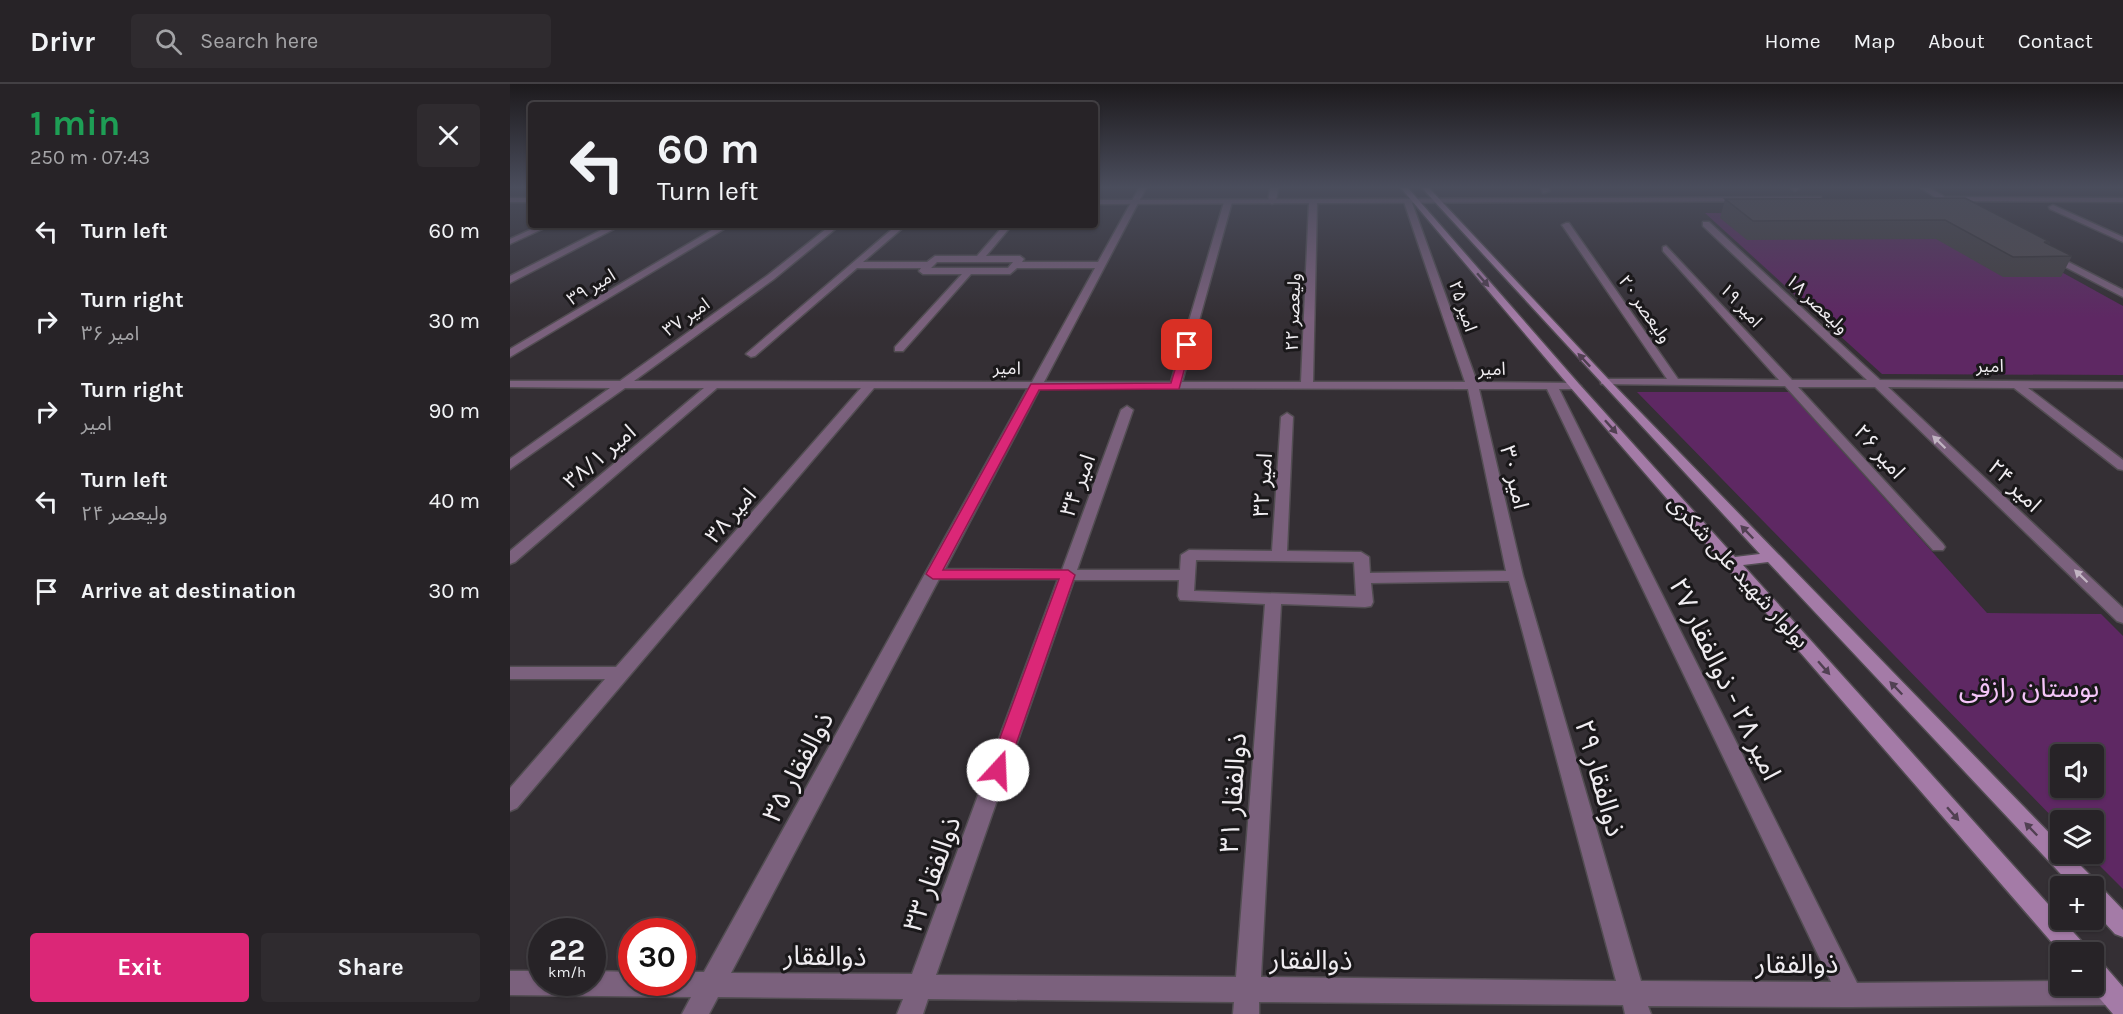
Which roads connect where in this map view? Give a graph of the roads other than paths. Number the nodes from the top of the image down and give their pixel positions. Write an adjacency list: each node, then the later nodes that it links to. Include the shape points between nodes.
1 (533, 231): 17 (street)
2 (605, 231): 26 (street)
3 (716, 231): 29 (street, امیر ۳۹)
4 (828, 231): 35 (street, امیر ۳۷, via 771,277)
5 (894, 231): 21 (street)
6 (1003, 231): 20 (street)
7 (1120, 231): 24 (street, ذوالفقار ۳۵)
8 (1220, 231): 42 (street)
9 (1312, 231): 44 (street, ولیعصر ۲۲)
10 (1420, 231): 46 (street, امیر ۲۵)
11 (1438, 231): 43 (main road, بولوار شهید علی شکری, one-way to 43)
12 (1464, 231): 31 (main road, بولوار شهید علی شکری, one-way to 12)
13 (1570, 231): 32 (street, ولیعصر ۲۰)
14 (1714, 231): 38 (street, ولیعصر ۱۸)
15 (2105, 231): 16 (street)
16 (2123, 240)
17 (510, 242)
18 (1666, 249): 33 (street, امیر ۱۹)
19 (2041, 250): 27 (street)
20 (979, 259): 22 (street, via 935,259); 23 (street, via 1020,259)
21 (855, 265): 22 (street); 30 (street)
22 (928, 265): 25 (street, via 923,271)
23 (1015, 265): 24 (street); 25 (street, via 1010,272)
24 (1101, 265): 41 (street, ذوالفقار ۳۵)
25 (969, 271): 28 (street)
26 (510, 280)
27 (2123, 294)
28 (899, 349)
29 (510, 354)
30 (751, 354)
31 (1605, 382): 32 (street, امیر); 53 (main road, بولوار شهید علی شکری, one-way to 31)
32 (1675, 383): 33 (street, امیر)
33 (1791, 383): 38 (street, امیر); 51 (street, امیر ۲۶)
34 (510, 384): 35 (street, امیر)
35 (619, 384): 36 (street, امیر); 49 (street, امیر ۳۷)
36 (715, 384): 37 (street, امیر); 54 (street, امیر ۳۸/۱)
37 (871, 384): 41 (street, امیر); 64 (street, امیر ۳۸)
38 (1878, 384): 39 (street, امیر); 62 (street, امیر ۲۴, one-way to 38)
39 (2016, 384): 40 (street, امیر); 50 (street)
40 (2123, 385)
41 (1035, 386): 42 (street, امیر); 56 (street, ذوالفقار ۳۵)
42 (1175, 386): 44 (street, امیر)
43 (1575, 386): 45 (street, امیر); 55 (main road, بولوار شهید علی شکری, one-way to 55)
44 (1307, 387): 46 (street, امیر)
45 (1552, 387): 46 (street, امیر); 74 (street, امیر ۲۸ - ذوالفقار ۲۷)
46 (1473, 388): 59 (street, امیر ۳۰)
47 (1127, 410): 57 (street, امیر ۳۴)
48 (1287, 417): 52 (street, امیر ۳۲)
49 (510, 465)
50 (2123, 466)
51 (1938, 547)
52 (1279, 556): 58 (street, via 1189,555); 60 (street, via 1361,557)
53 (1772, 557): 55 (main road); 66 (main road, بولوار شهید علی شکری, one-way to 53)
54 (510, 559)
55 (1731, 562): 69 (main road, بولوار شهید علی شکری, one-way to 69)
56 (933, 574): 57 (street); 72 (street, ذوالفقار ۳۵)
57 (1068, 575): 58 (street); 73 (street, ذوالفقار ۳۳)
58 (1188, 575): 61 (street, via 1186,596)
59 (1515, 576): 60 (street); 77 (street, ذوالفقار ۲۹)
60 (1363, 578): 61 (street, via 1365,602)
61 (1273, 600): 76 (street, ذوالفقار ۳۱)
62 (2123, 617)
63 (510, 673): 64 (street)
64 (621, 673): 65 (street, امیر ۳۸)
65 (510, 802)
66 (2076, 876)
67 (2104, 906): 68 (main road)
68 (2123, 926)
69 (2067, 942)
70 (510, 983): 72 (street, ذوالفقار)
71 (2104, 984): 75 (main road)
72 (711, 985): 73 (street, ذوالفقار); 78 (street, ذوالفقار ۳۵)
73 (919, 987): 76 (street, ذوالفقار); 79 (street, ذوالفقار ۳۳)
74 (1850, 995): 75 (street, ذوالفقار); 77 (street, ذوالفقار)
75 (2117, 999)
76 (1247, 1002): 77 (street, ذوالفقار)
77 (1635, 1004)
78 (695, 1014)
79 (910, 1014)

